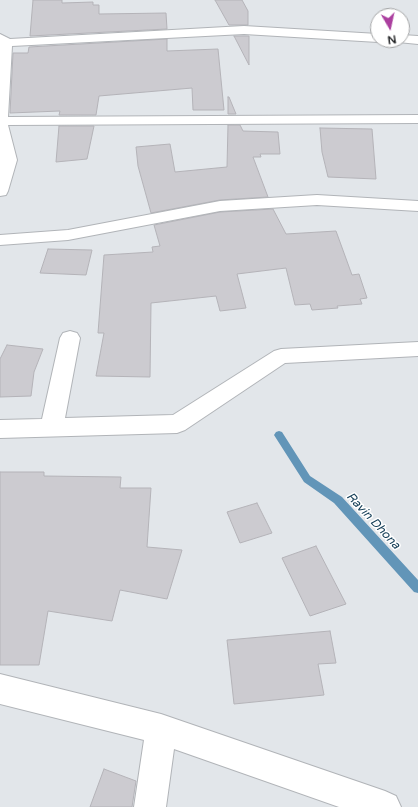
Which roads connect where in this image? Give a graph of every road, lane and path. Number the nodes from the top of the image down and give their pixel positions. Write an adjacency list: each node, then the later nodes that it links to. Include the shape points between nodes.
1 (370, 38): 2 (street, via 244,30)
2 (2, 41): 4 (street)
3 (418, 118): 4 (street)
4 (0, 121): 5 (street, via 9,160)
5 (0, 191)
6 (418, 206): 7 (street, via 317,200 220,206 68,235)
7 (0, 240)
8 (70, 338): 10 (street)
9 (418, 349): 10 (street, via 281,356 177,424)
10 (52, 428): 11 (street)
11 (0, 429)
12 (0, 689): 13 (street)
13 (161, 729): 14 (street); 15 (street)
14 (150, 807)
15 (386, 807)

